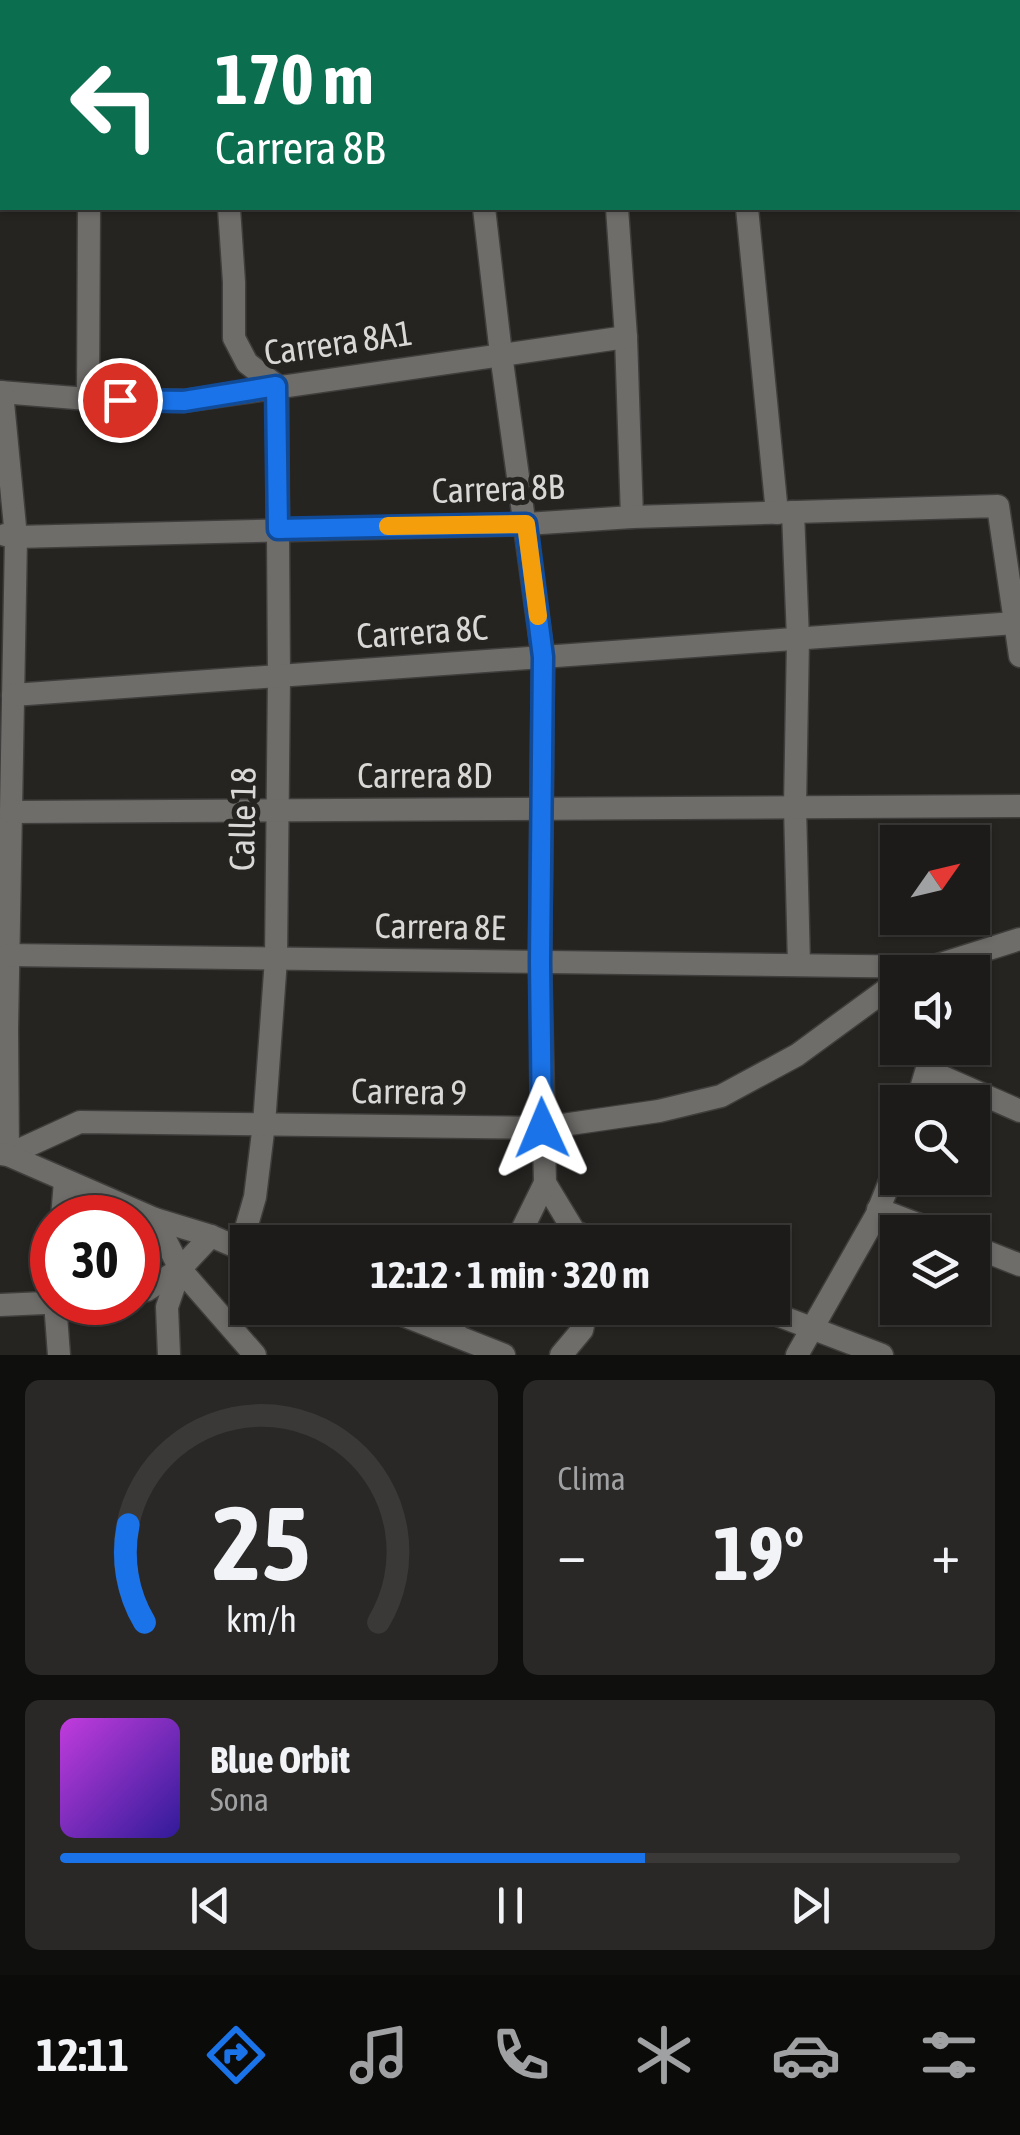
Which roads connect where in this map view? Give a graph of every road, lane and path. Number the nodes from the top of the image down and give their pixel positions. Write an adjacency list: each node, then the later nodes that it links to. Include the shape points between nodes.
1 (90, 210): 10 (street)
2 (229, 210): 8 (street, via 234,338 247,363)
3 (484, 210): 7 (street)
4 (617, 210): 6 (street)
5 (747, 210): 11 (street)
6 (626, 337): 7 (street, Carrera 8A1); 12 (street)
7 (502, 354): 8 (street, Carrera 8A1); 13 (street)
8 (276, 386): 10 (street, Carrera 8A1, via 184,401); 14 (street, Calle 18)
9 (1, 392): 10 (street, Carrera 8A1); 15 (street)
10 (88, 399)
11 (785, 512): 12 (street, Carrera 8B); 16 (street, Carrera 8B, via 998,506); 18 (street)
12 (632, 517): 13 (street, Carrera 8B)
13 (526, 524): 14 (street, Carrera 8B); 20 (street)
14 (278, 529): 15 (street, Carrera 8B); 21 (street, Calle 18)
15 (8, 535): 17 (street)
16 (1015, 623): 18 (street, Carrera 8C); 19 (street)
17 (7, 626): 22 (street)
18 (798, 639): 20 (street, Carrera 8C); 25 (street)
19 (1020, 656)
20 (543, 657): 21 (street, Carrera 8C); 26 (street)
21 (279, 677): 22 (street, Carrera 8C); 27 (street, Calle 18)
22 (13, 696): 23 (street)
23 (6, 727): 28 (street)
24 (1020, 806): 25 (street, Carrera 8D)
25 (795, 807): 26 (street, Carrera 8D); 34 (street)
26 (543, 809): 27 (street, Carrera 8D); 33 (street)
27 (277, 810): 28 (street, Carrera 8D); 32 (street, Calle 18)
28 (7, 824): 30 (street)
29 (1020, 939): 31 (street)
30 (6, 941): 32 (street, Carrera 8E); 37 (street)
31 (984, 955)
32 (276, 959): 33 (street, Carrera 8E); 40 (street, Calle 18)
33 (540, 962): 34 (street, Carrera 8E); 41 (street)
34 (799, 966): 35 (street, Carrera 8E)
35 (880, 969)
36 (880, 994): 41 (street, Carrera 9, via 797,1055 722,1096)
37 (4, 1028): 42 (street)
38 (940, 1065): 39 (street)
39 (1020, 1111)
40 (264, 1124): 41 (street, Carrera 9); 42 (street, Carrera 9, via 80,1122); 51 (street, Calle 18)
41 (542, 1128): 44 (street)
42 (4, 1154): 43 (street)
43 (65, 1181): 45 (street); 46 (street)
44 (546, 1183): 52 (street); 53 (street)
45 (64, 1195)
46 (98, 1195)
47 (884, 1195): 48 (street)
48 (878, 1210): 49 (street); 69 (street)
49 (892, 1215)
50 (160, 1221): 55 (street)
51 (250, 1225)
52 (525, 1225)
53 (570, 1225)
54 (160, 1228): 59 (street)
55 (211, 1236): 56 (street); 59 (street)
56 (230, 1244)
57 (990, 1253): 58 (street)
58 (1020, 1265)
59 (180, 1268): 60 (street); 71 (street, via 168,1307); 72 (street)
60 (160, 1281)
61 (30, 1304): 62 (street)
62 (0, 1305)
63 (790, 1320): 69 (street)
64 (59, 1325): 70 (street)
65 (428, 1325): 68 (street)
66 (446, 1325): 68 (street)
67 (583, 1325): 74 (street)
68 (438, 1329): 73 (street)
69 (813, 1329): 75 (street); 76 (street)
70 (59, 1355)
71 (169, 1355)
72 (255, 1355)
73 (504, 1355)
74 (561, 1355)
75 (797, 1355)
76 (882, 1355)

